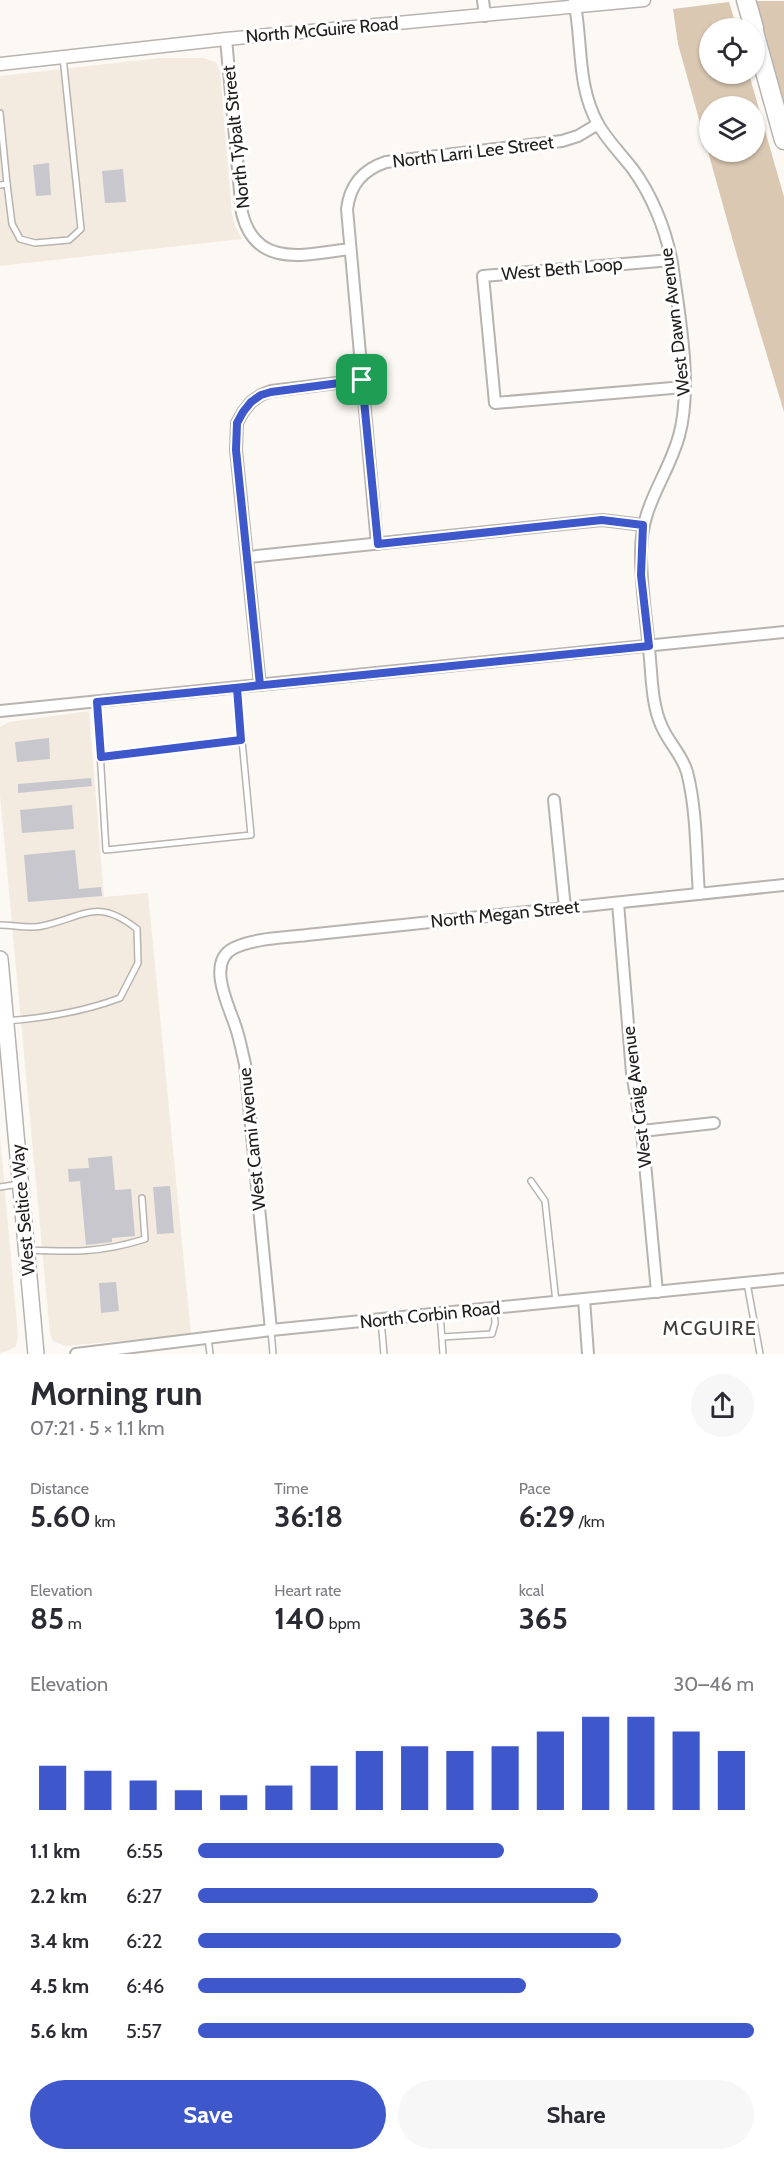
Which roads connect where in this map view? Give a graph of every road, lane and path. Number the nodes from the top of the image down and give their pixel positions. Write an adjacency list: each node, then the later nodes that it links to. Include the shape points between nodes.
1 (483, 0): 5 (street)
2 (644, 0): 4 (street, North McGuire Road)
3 (746, 0): 6 (highway)
4 (575, 4): 5 (street, North McGuire Road); 12 (street, West Dawn Avenue, via 586,93)
5 (485, 16): 7 (street, North McGuire Road)
6 (751, 18)
7 (226, 39): 8 (street, North McGuire Road); 16 (street, North Tybalt Street, via 242,213 248,231 262,247 283,255)
8 (63, 57): 10 (street, North McGuire Road); 14 (lane, via 81,230 69,240 35,243 20,239 12,224)
9 (765, 62): 13 (highway)
10 (0, 64)
11 (0, 113): 14 (lane)
12 (598, 124): 16 (street, North Larri Lee Street, via 562,141 376,165 357,179 348,196); 17 (street, West Dawn Avenue, via 647,193 660,220)
13 (784, 140)
14 (7, 184): 15 (lane)
15 (0, 185)
16 (350, 249): 18 (street, North Larri Lee Street)
17 (671, 260): 19 (street, West Dawn Avenue); 19 (street, West Beth Loop, via 483,276 495,403)
18 (362, 380): 21 (street, North Larri Lee Street); 22 (street, via 271,392 251,402 243,412 236,434)
19 (684, 387): 20 (street, West Dawn Avenue, via 679,437)
20 (643, 525): 21 (street, via 602,520); 24 (street, West Dawn Avenue, via 641,575)
21 (378, 544): 22 (street)
22 (248, 558): 25 (street)
23 (784, 632): 24 (street)
24 (649, 646): 25 (street); 33 (street, West Dawn Avenue, via 655,705 662,727 686,770 692,797)
25 (260, 685): 26 (street)
26 (237, 688): 27 (street); 29 (lane)
27 (97, 702): 28 (street); 30 (lane)
28 (0, 711)
29 (241, 740): 30 (lane); 30 (lane, via 251,835 106,850)
30 (101, 757)
31 (554, 800): 35 (street)
32 (784, 885): 33 (street, North Megan Street)
33 (699, 894): 34 (street, North Megan Street)
34 (618, 903): 35 (street, North Megan Street); 42 (street, West Craig Avenue, via 632,1073)
35 (565, 908): 37 (street, North Megan Street, via 259,941)
36 (0, 925): 39 (lane, via 39,927 95,910 120,916 136,929 138,963 120,998 98,1007)
37 (228, 952): 56 (street, West Cami Avenue, via 220,978 245,1064)
38 (0, 959): 39 (main road, West Seltice Way)
39 (3, 1022): 40 (main road, West Seltice Way)
40 (5, 1076): 44 (main road, West Seltice Way)
41 (714, 1124): 42 (street)
42 (642, 1131): 50 (street, West Craig Avenue)
43 (531, 1181): 52 (lane, via 545,1201)
44 (21, 1184): 45 (lane); 47 (main road, West Seltice Way)
45 (0, 1187)
46 (142, 1198): 47 (lane, via 145,1239 85,1252)
47 (27, 1250): 60 (main road, West Seltice Way)
48 (784, 1279): 49 (street, North Corbin Road)
49 (747, 1283): 50 (street, North Corbin Road); 67 (lane)
50 (657, 1292): 51 (street, North Corbin Road)
51 (584, 1299): 52 (street, North Corbin Road); 66 (street)
52 (556, 1302): 53 (street, North Corbin Road)
53 (494, 1308): 54 (street, North Corbin Road); 57 (lane, via 492,1334)
54 (440, 1313): 55 (street, North Corbin Road); 57 (lane)
55 (381, 1320): 56 (street, North Corbin Road); 64 (lane)
56 (271, 1330): 58 (street, North Corbin Road); 63 (lane)
57 (442, 1337): 65 (lane)
58 (208, 1338): 59 (street, North Corbin Road); 62 (lane)
59 (164, 1348): 61 (street, North Corbin Road)
60 (36, 1354)
61 (76, 1354)
62 (210, 1354)
63 (273, 1354)
64 (384, 1354)
65 (443, 1354)
66 (588, 1354)
67 (760, 1354)

